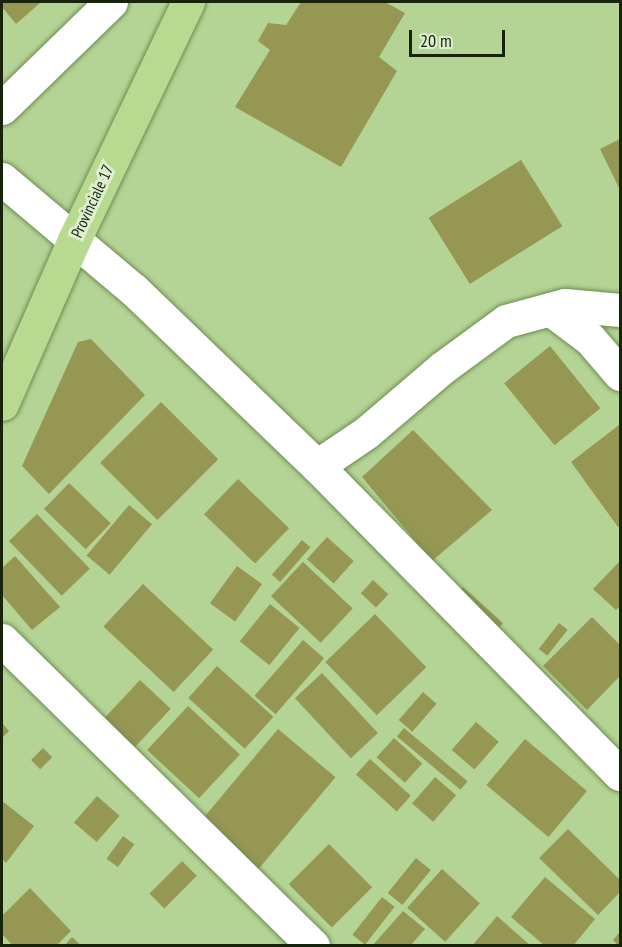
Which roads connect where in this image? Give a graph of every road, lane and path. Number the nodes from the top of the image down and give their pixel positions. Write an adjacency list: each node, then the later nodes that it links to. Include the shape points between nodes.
1 (111, 2): 3 (street)
2 (188, 2): 5 (main road, Provinciale 17)
3 (2, 108)
4 (2, 179): 5 (street)
5 (74, 240): 9 (main road, Provinciale 17); 10 (street, via 134,290)
6 (550, 309): 7 (street, via 565,305); 8 (street, via 590,339); 10 (street, via 506,321 442,368 367,432)
7 (621, 310)
8 (621, 374)
9 (2, 404)
10 (317, 466): 12 (street)
11 (2, 640): 13 (street)
12 (621, 774)
13 (313, 945)

